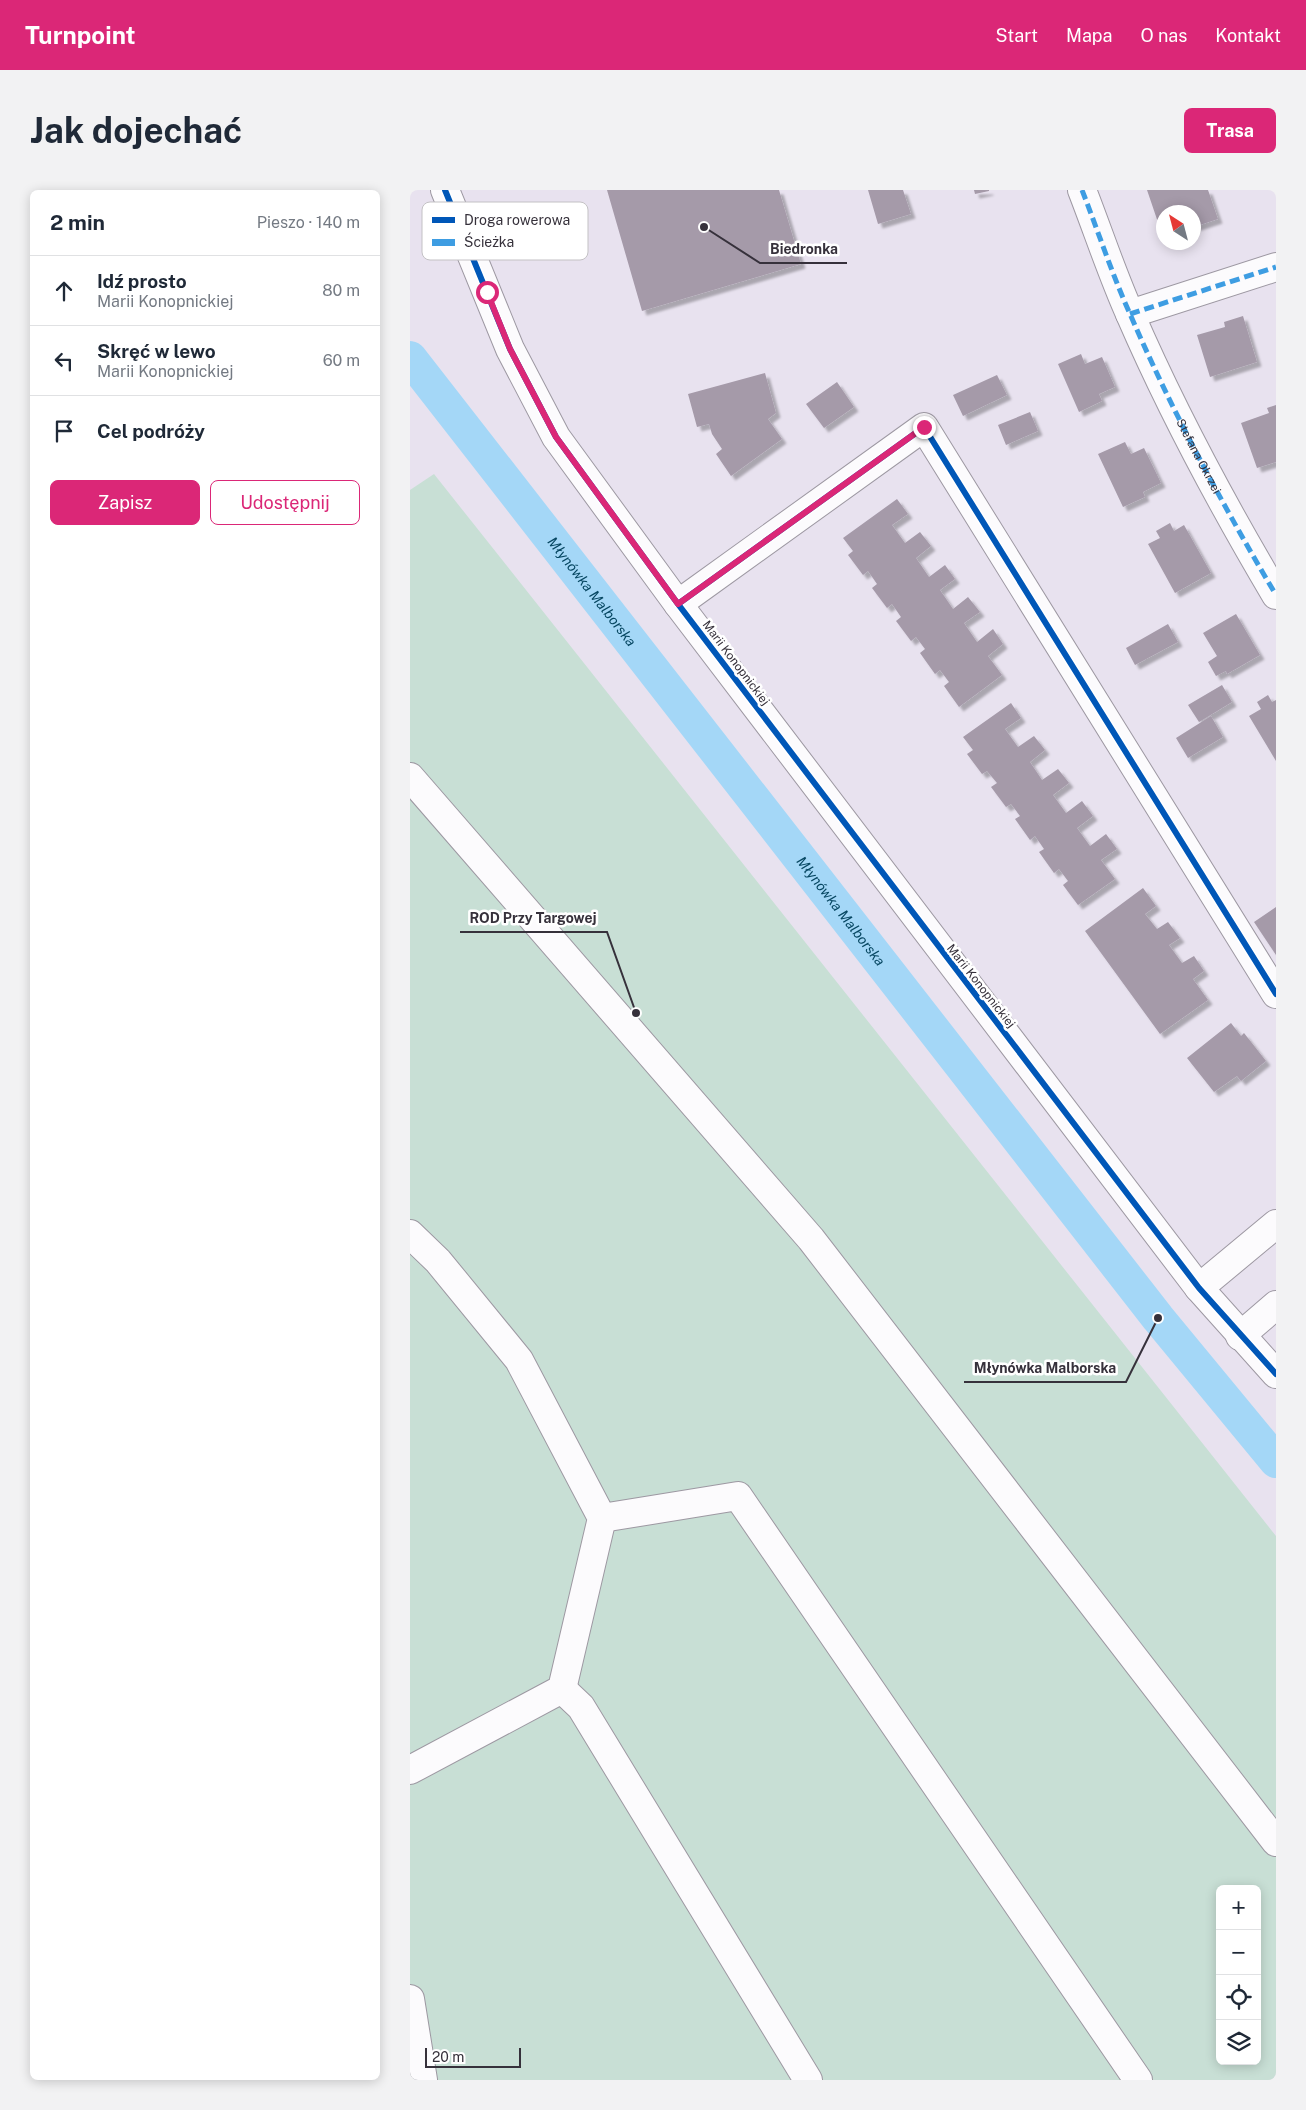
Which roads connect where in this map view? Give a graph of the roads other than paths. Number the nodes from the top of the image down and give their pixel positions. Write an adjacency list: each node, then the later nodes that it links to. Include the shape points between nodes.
1 (445, 190): 3 (street, Marii Konopnickiej)
2 (1082, 190): 6 (street, Stefana Okrzei)
3 (450, 202)
4 (474, 260): 8 (street, Marii Konopnickiej, via 510,349 556,437)
5 (1276, 267): 6 (street)
6 (1130, 314): 7 (street, Stefana Okrzei, via 1193,447)
7 (1276, 594)
8 (678, 604): 10 (street, via 924,427); 13 (street, Marii Konopnickiej)
9 (410, 777): 20 (street, via 811,1239)
10 (1276, 994)
11 (1276, 1224): 13 (street)
12 (410, 1234): 17 (street, via 438,1261 519,1360)
13 (1199, 1288): 15 (street, Marii Konopnickiej)
14 (1276, 1305): 15 (street)
15 (1240, 1336): 16 (street, Marii Konopnickiej)
16 (1276, 1374)
17 (602, 1518): 18 (street); 24 (street, via 738,1496)
18 (562, 1689): 19 (street); 23 (street, via 580,1707)
19 (410, 1770)
20 (1276, 1842)
21 (410, 1999): 22 (street)
22 (424, 2080)
23 (808, 2080)
24 (1138, 2080)

